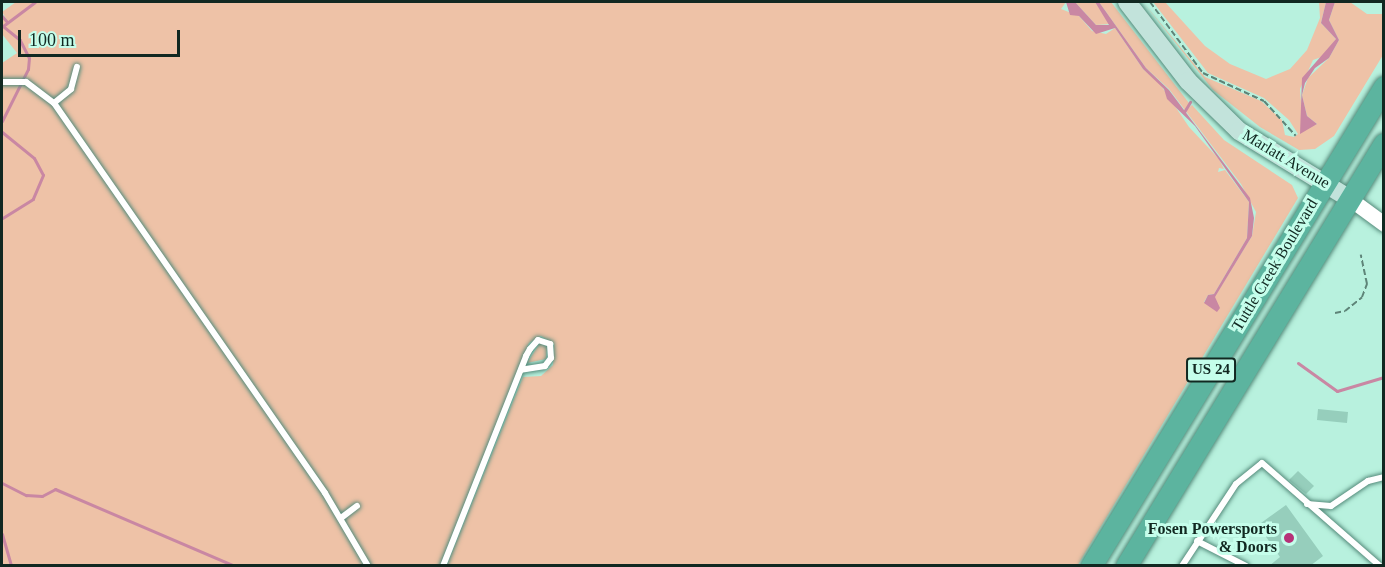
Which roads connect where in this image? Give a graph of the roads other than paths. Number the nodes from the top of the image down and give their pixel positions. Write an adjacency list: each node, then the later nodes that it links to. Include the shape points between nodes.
1 (1127, 2): 7 (main road, Marlatt Avenue, via 1188,81 1239,131)
2 (77, 67): 5 (lane, via 71,88)
3 (2, 82): 5 (lane, via 26,82)
4 (1383, 87): 7 (highway, Tuttle Creek Boulevard / US 24)
5 (54, 102): 14 (lane)
6 (1383, 144): 8 (highway, Tuttle Creek Boulevard / US 24)
7 (1326, 182): 8 (main road, Marlatt Avenue); 18 (highway, Tuttle Creek Boulevard / US 24)
8 (1350, 198): 9 (street, Marlatt Avenue); 19 (highway, Tuttle Creek Boulevard / US 24)
9 (1383, 224)
10 (521, 370): 10 (lane, via 534,343 543,340 550,344 551,358 545,366); 17 (lane)
11 (1383, 477): 12 (lane, via 1368,481 1331,506)
12 (1306, 504): 15 (lane, via 1262,463 1236,484); 22 (lane)
13 (357, 506): 14 (lane)
14 (341, 518): 16 (lane)
15 (1197, 541): 20 (lane); 21 (lane)
16 (368, 566)
17 (443, 566)
18 (1091, 566)
19 (1126, 566)
20 (1182, 566)
21 (1246, 566)
22 (1380, 566)

